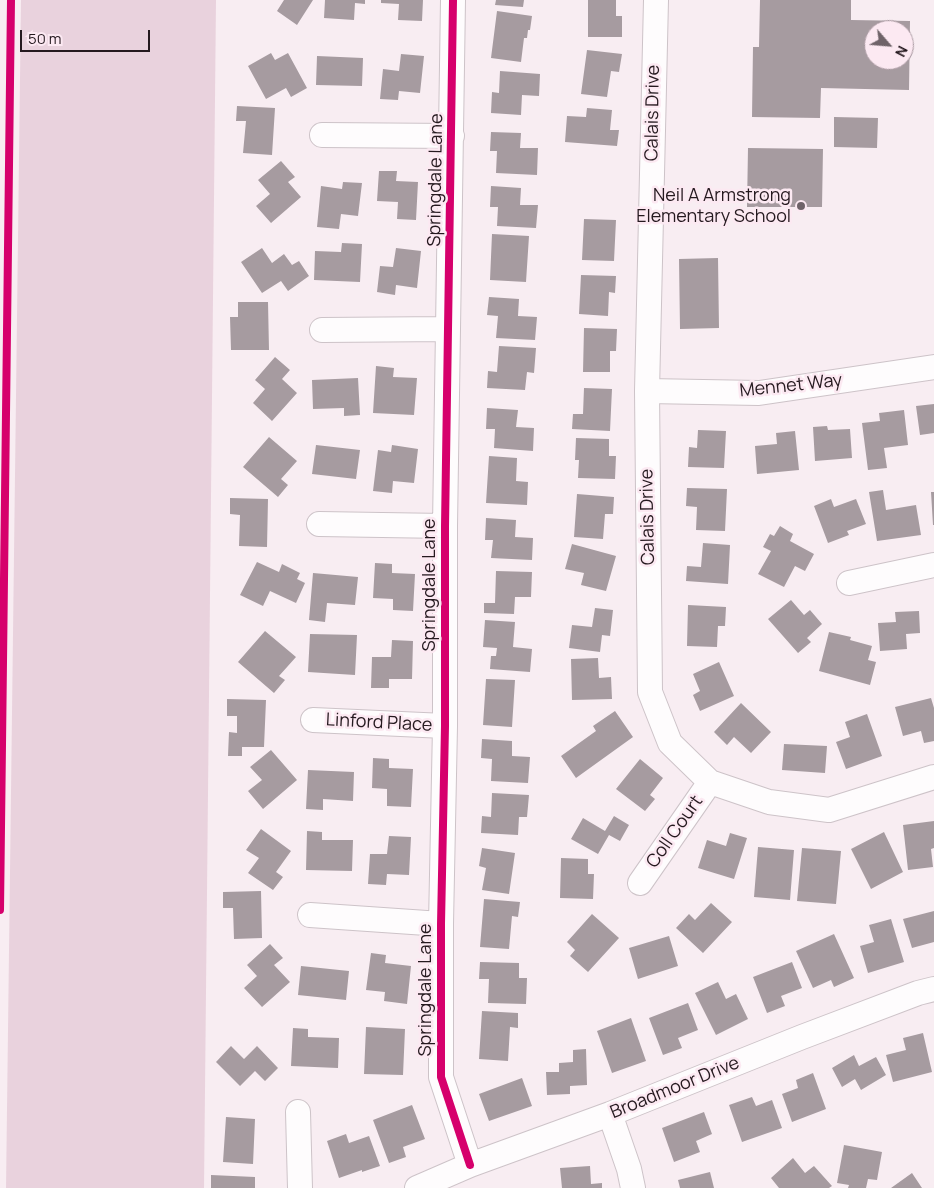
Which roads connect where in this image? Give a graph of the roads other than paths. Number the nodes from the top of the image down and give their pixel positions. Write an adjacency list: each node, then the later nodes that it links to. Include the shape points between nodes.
1 (453, 0): 4 (street, Springdale Lane)
2 (656, 0): 8 (street, Calais Drive)
3 (322, 135): 4 (street)
4 (452, 136): 5 (street, Springdale Lane)
5 (448, 328): 6 (street); 10 (street, Springdale Lane)
6 (322, 330)
7 (934, 367): 8 (street, Mennet Way, via 759,393)
8 (647, 391): 16 (street, Calais Drive, via 650,692 670,743)
9 (319, 524): 10 (street)
10 (445, 526): 14 (street, Springdale Lane)
11 (934, 565): 12 (street)
12 (850, 583)
13 (313, 720): 14 (street, Linford Place)
14 (445, 726): 19 (street, Springdale Lane)
15 (934, 778): 16 (street, Calais Drive, via 829,810 770,802)
16 (710, 782): 17 (street, Coll Court)
17 (640, 883)
18 (310, 915): 19 (street)
19 (440, 924): 23 (street, Springdale Lane, via 440,1077)
20 (934, 989): 22 (street, Broadmoor Drive, via 802,1037)
21 (298, 1112): 24 (street)
22 (610, 1114): 23 (street, Broadmoor Drive); 26 (street)
23 (470, 1166): 25 (street, Broadmoor Drive)
24 (300, 1188)
25 (417, 1188)
26 (633, 1188)

